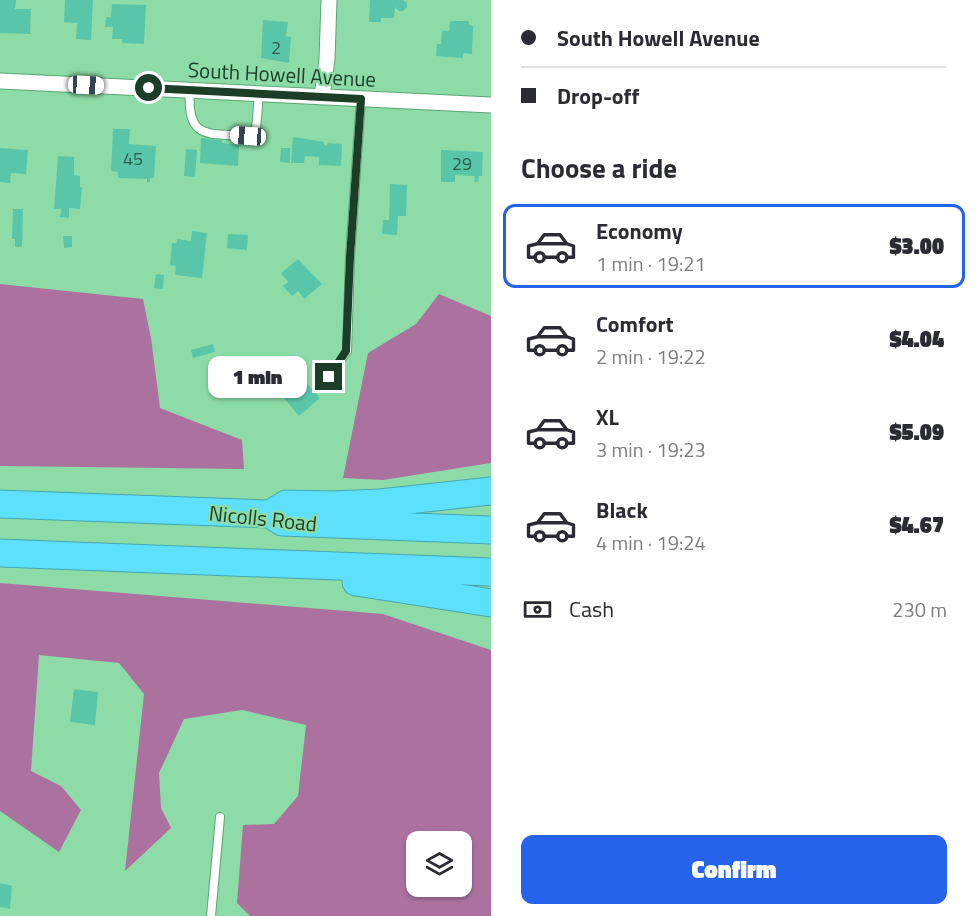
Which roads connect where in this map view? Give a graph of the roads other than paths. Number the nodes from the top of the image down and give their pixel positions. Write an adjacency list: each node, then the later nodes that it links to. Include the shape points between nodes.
1 (329, 0): 5 (street)
2 (0, 81): 3 (street, South Howell Avenue)
3 (190, 90): 4 (street, South Howell Avenue); 4 (lane, via 189,109 197,128 206,133 248,136 256,129)
4 (259, 94): 5 (street, South Howell Avenue)
5 (322, 97): 6 (street, South Howell Avenue)
6 (361, 99): 7 (street, South Howell Avenue); 8 (lane, via 346,351)
7 (491, 105)
8 (329, 377)
9 (491, 491): 11 (highway, via 380,503 286,504)
10 (0, 504): 11 (highway, Nicolls Road)
11 (270, 514): 12 (highway, Nicolls Road, via 282,522)
12 (491, 530)
13 (0, 553): 14 (highway, Nicolls Road)
14 (204, 561): 15 (highway, Nicolls Road); 16 (highway)
15 (491, 572)
16 (491, 603)
17 (220, 817): 18 (lane)
18 (211, 916)

